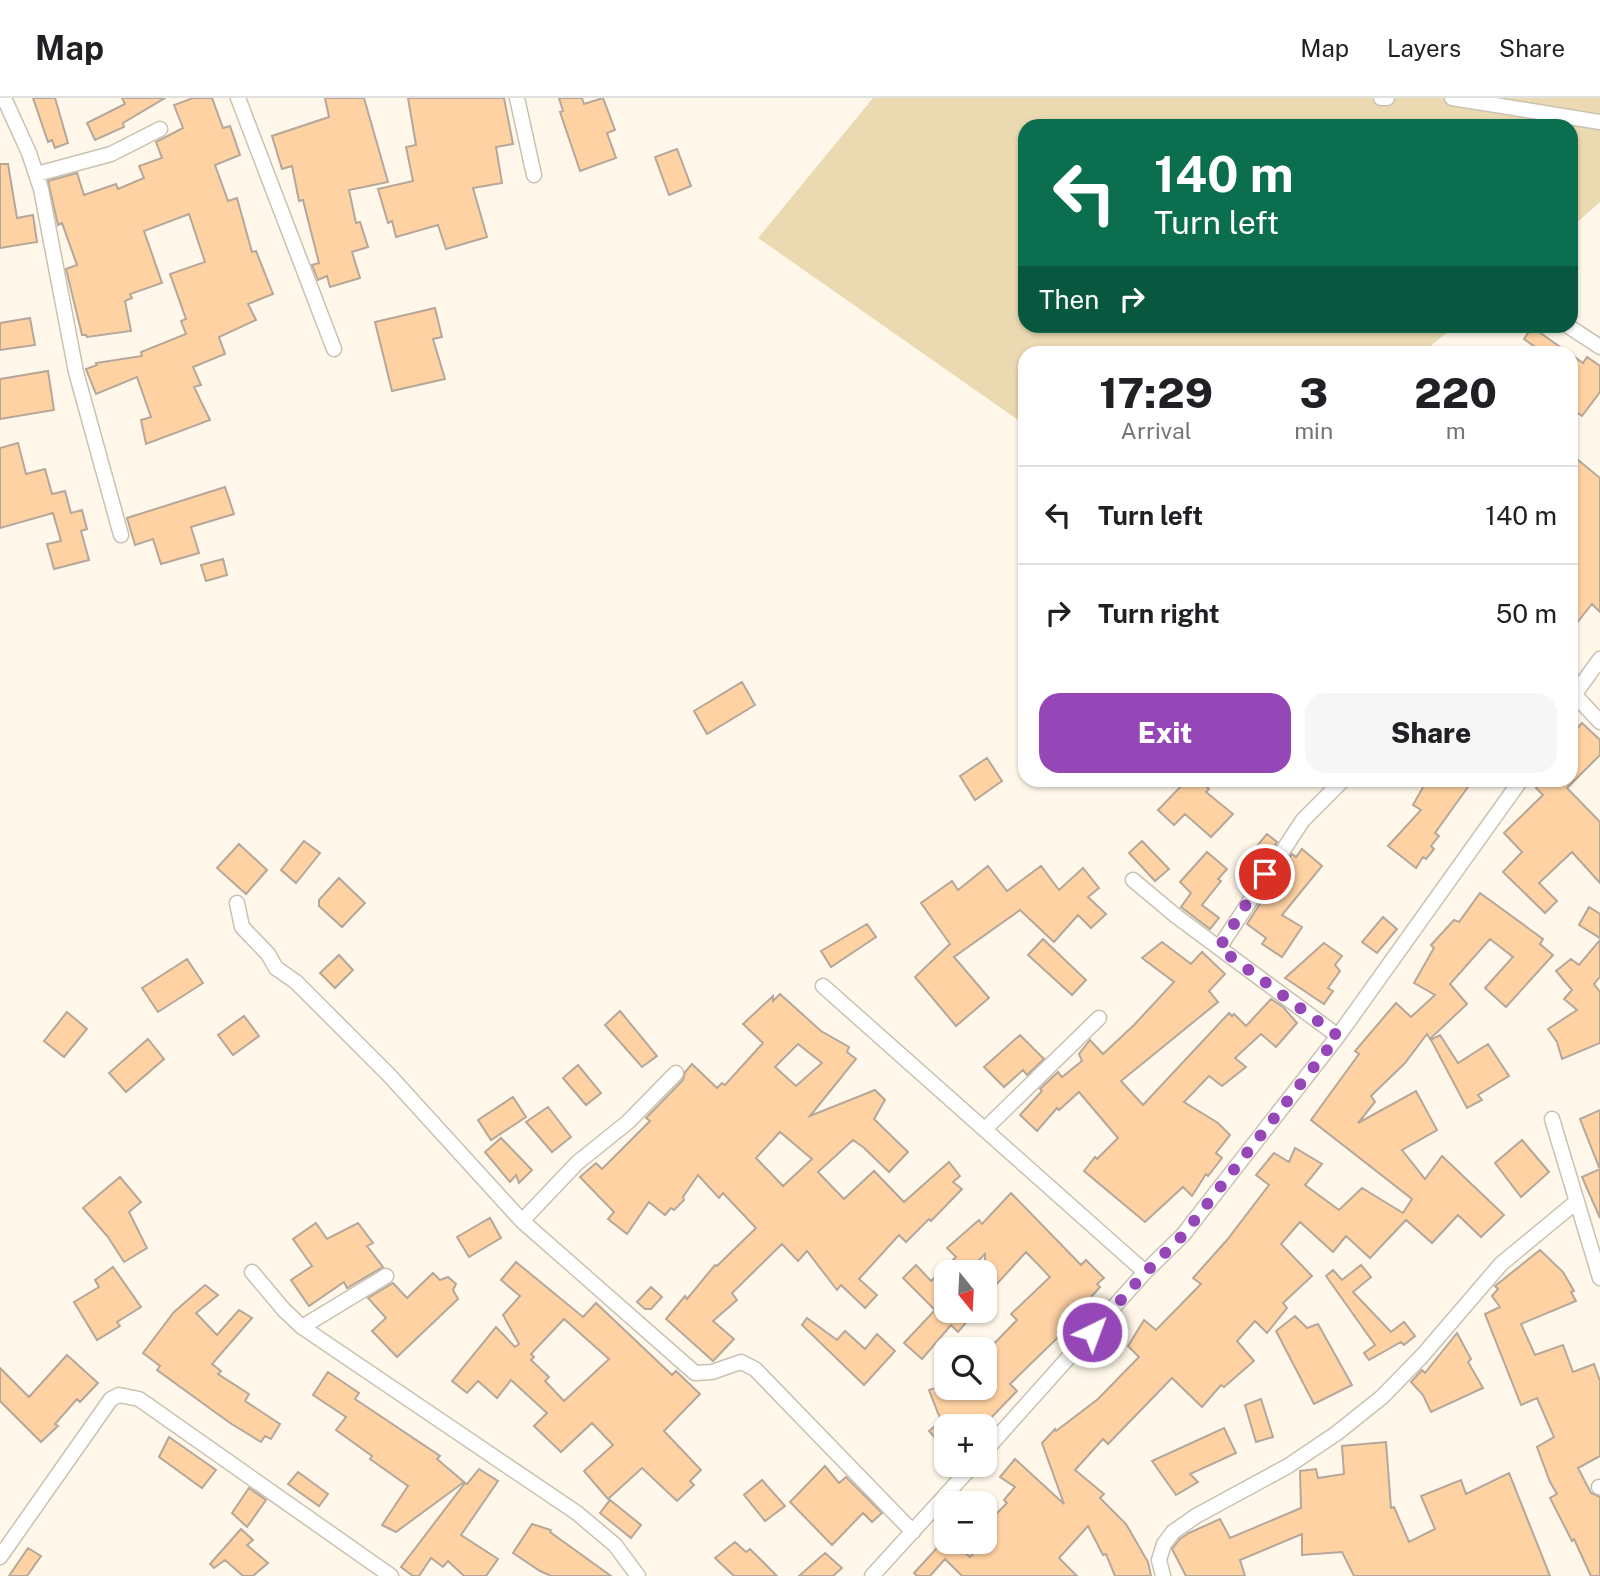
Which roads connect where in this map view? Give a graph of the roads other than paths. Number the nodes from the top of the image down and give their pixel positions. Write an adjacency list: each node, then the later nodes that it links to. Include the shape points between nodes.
1 (4, 98): 9 (street)
2 (238, 98): 13 (street)
3 (517, 98): 10 (street)
4 (1381, 98): 5 (street)
5 (1387, 98)
6 (1452, 98): 7 (street)
7 (1600, 122)
8 (160, 129): 9 (street, via 111,154)
9 (37, 174): 14 (street, via 76,372)
10 (534, 175)
11 (1578, 333): 12 (street)
12 (1600, 347)
13 (334, 349)
14 (121, 535)
15 (1600, 659): 16 (street)
16 (1578, 684)
17 (1578, 694): 18 (street)
18 (1600, 722)
19 (1336, 787): 23 (street, via 1303,820)
20 (1516, 787): 26 (street)
21 (1133, 880): 23 (street)
22 (237, 903): 31 (street, via 242,927 276,968 296,982 389,1075)
23 (1219, 948): 26 (street)
24 (823, 986): 29 (street)
25 (1099, 1018): 29 (street)
26 (1338, 1036): 33 (street, via 1183,1235)
27 (676, 1073): 31 (street, via 604,1144 577,1163)
28 (1552, 1119): 30 (street)
29 (985, 1129): 33 (street)
30 (1576, 1202): 35 (street); 44 (street, via 1501,1264 1382,1397 1288,1466 1173,1532 1160,1560)
31 (522, 1221): 39 (street, via 695,1373 712,1373 741,1362 755,1369)
32 (253, 1272): 36 (street)
33 (1146, 1272): 37 (street)
34 (386, 1276): 36 (street)
35 (1600, 1278)
36 (302, 1327): 41 (street, via 577,1513 615,1545)
37 (997, 1438)
38 (962, 1477): 39 (street)
39 (913, 1532): 43 (street)
40 (0, 1558): 42 (street, via 111,1399 128,1395)
41 (636, 1575)
42 (391, 1576)
43 (873, 1576)
44 (1163, 1576)

